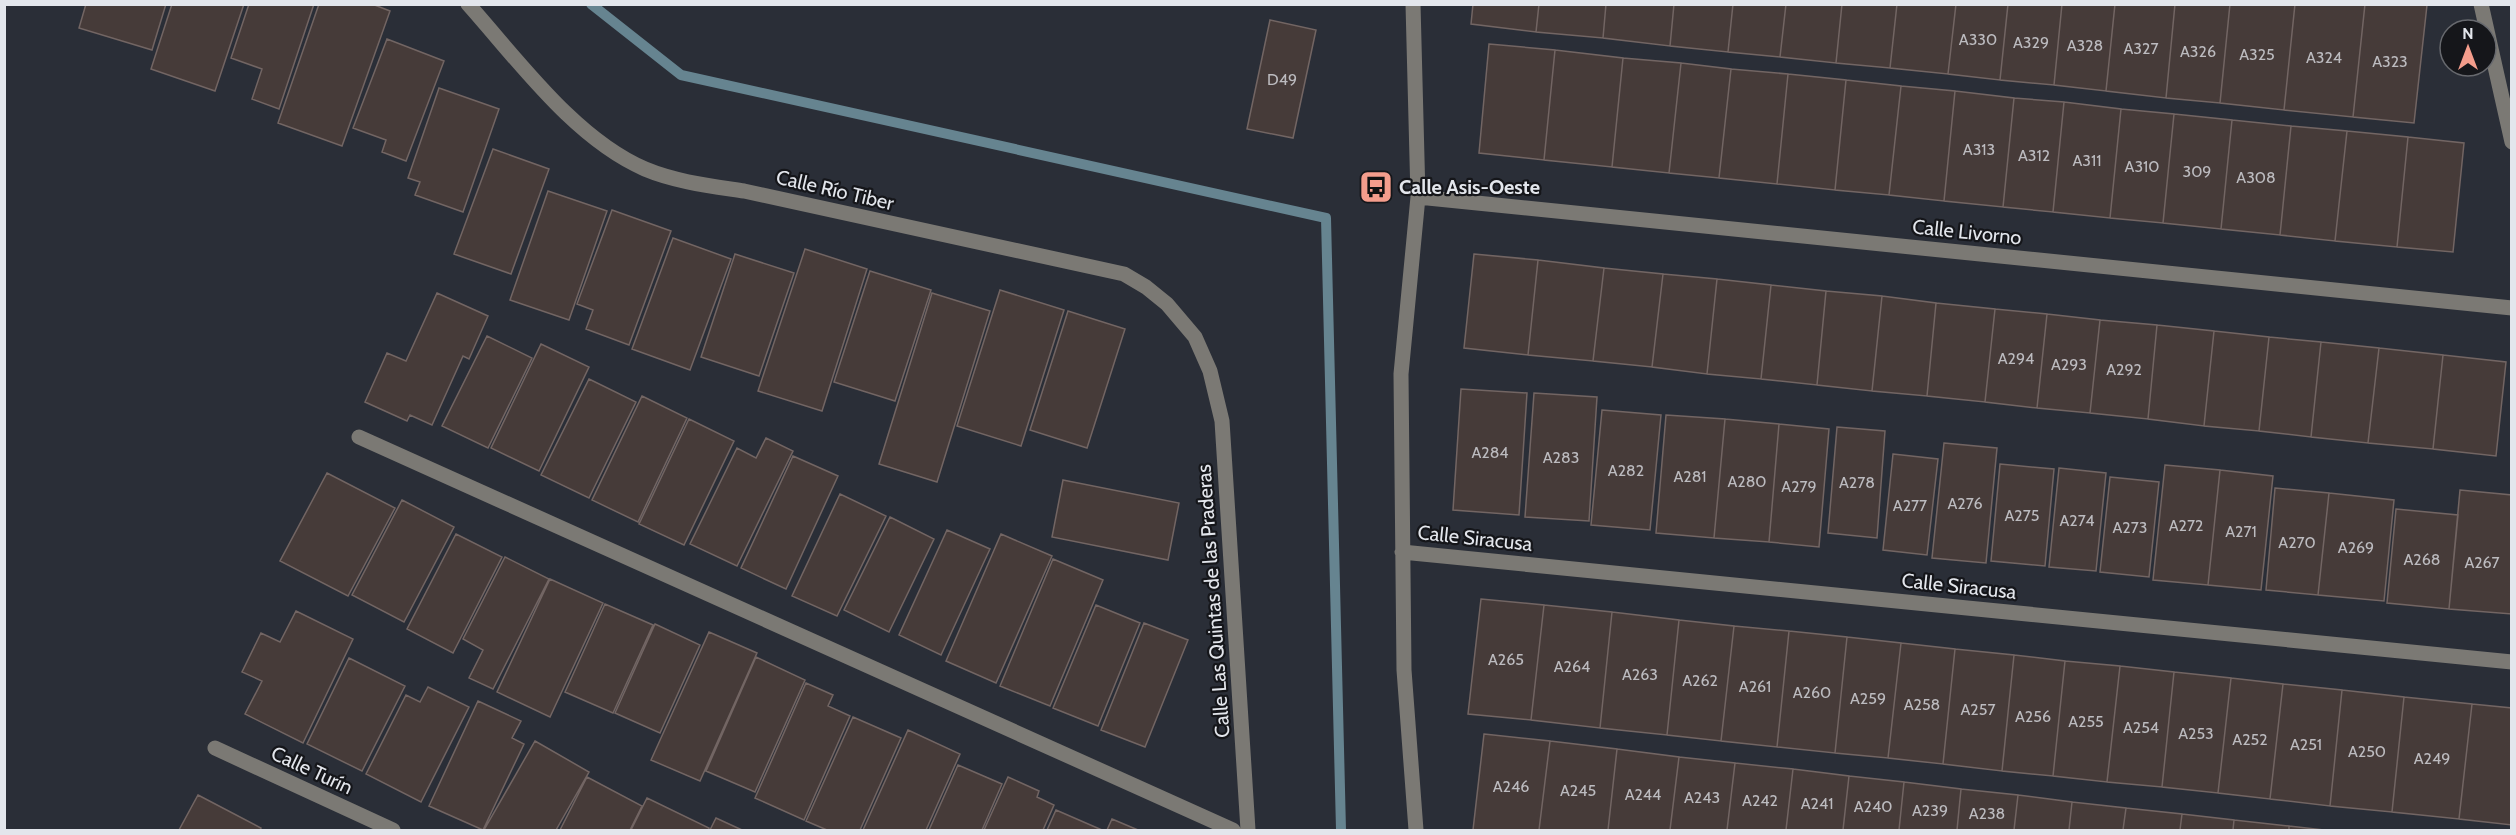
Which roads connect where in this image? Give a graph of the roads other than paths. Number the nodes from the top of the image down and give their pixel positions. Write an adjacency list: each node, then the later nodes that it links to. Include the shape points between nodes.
1 (468, 4): 7 (street, Calle Río Tiber, via 556,102 595,139 647,170 695,184 744,191 1124,274 1146,287 1182,320)
2 (1413, 4): 5 (street)
3 (2481, 4): 4 (street)
4 (2511, 142)
5 (1418, 197): 6 (street, Calle Livorno); 9 (street, via 1401,374)
6 (2511, 309)
7 (1210, 371): 14 (street, Calle Las Quintas de las Praderas, via 1222,421)
8 (359, 437): 13 (street)
9 (1402, 552): 10 (street, Calle Siracusa); 15 (street, via 1404,670)
10 (2511, 662)
11 (215, 748): 12 (street, Calle Turín)
12 (393, 831)
13 (1233, 831)
14 (1248, 831)
15 (1416, 831)

